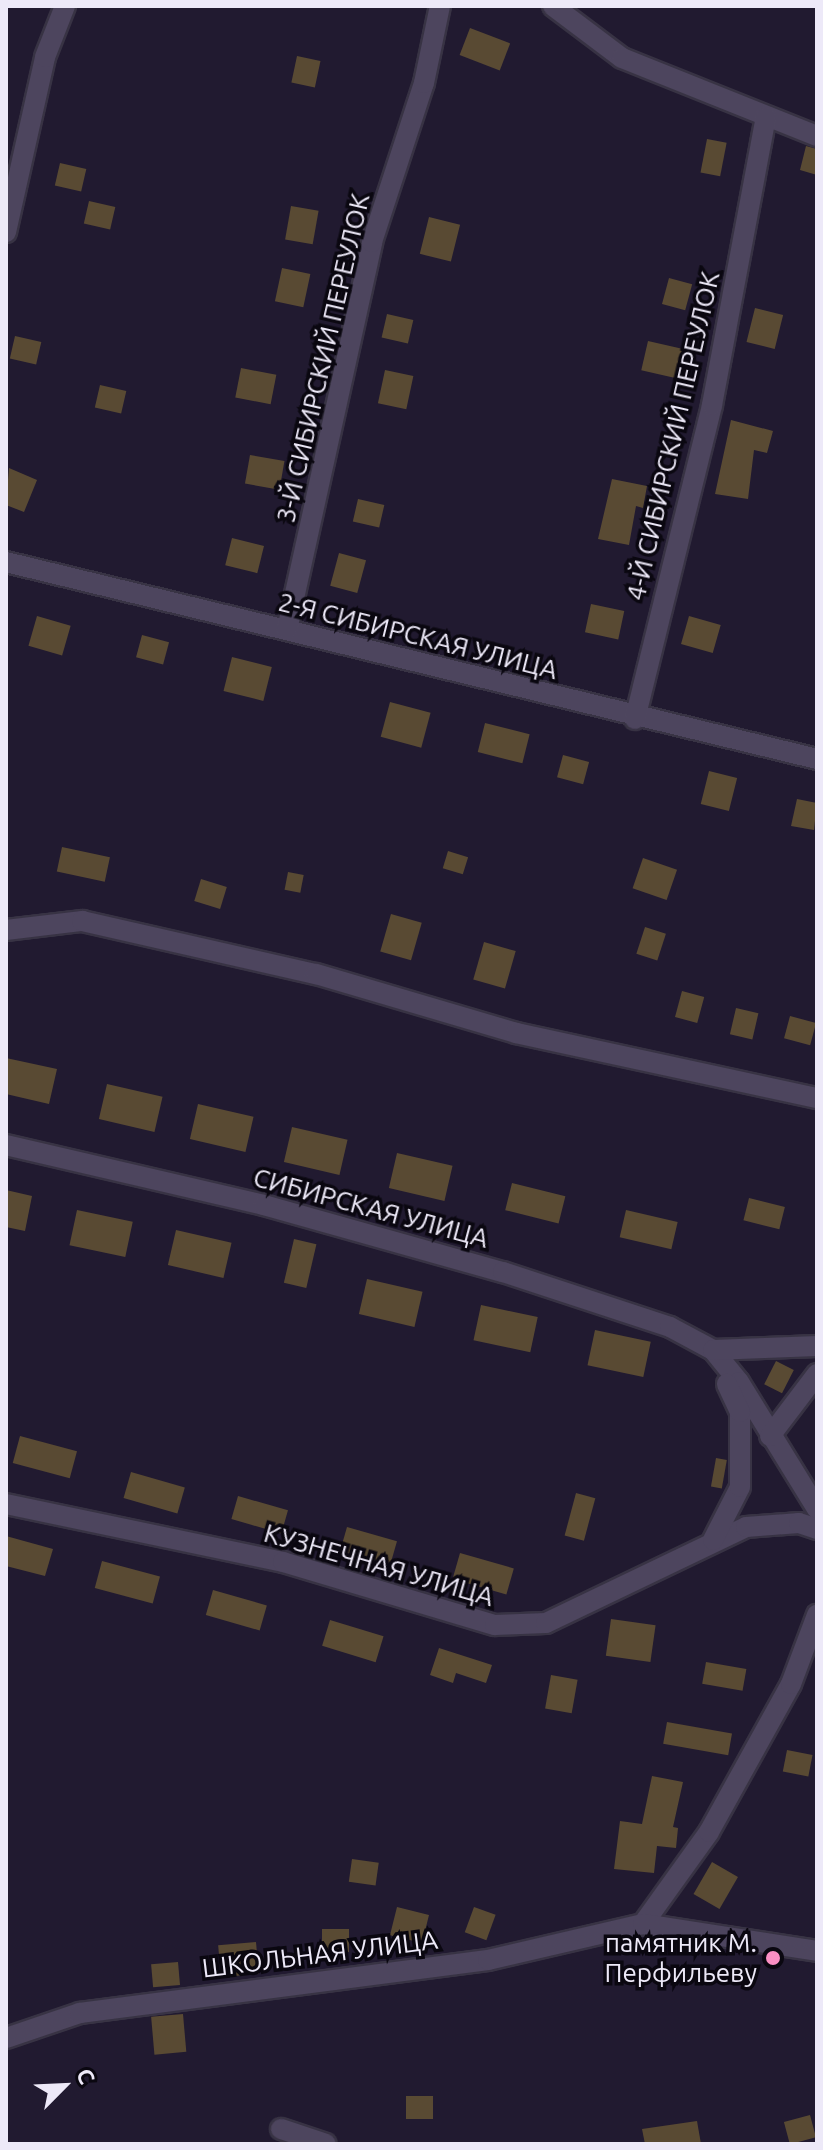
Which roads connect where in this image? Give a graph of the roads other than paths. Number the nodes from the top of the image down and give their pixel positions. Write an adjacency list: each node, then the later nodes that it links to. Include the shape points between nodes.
1 (65, 6): 6 (street, via 45,57)
2 (440, 6): 8 (street, 3-Й СИБИРСКИЙ ПЕРЕУЛОК, via 424,83 372,242)
3 (553, 6): 4 (street, via 622,58)
4 (766, 117): 5 (street); 9 (street, 4-Й СИБИРСКИЙ ПЕРЕУЛОК, via 712,405)
5 (817, 136)
6 (6, 232)
7 (6, 562): 8 (street, 2-Я СИБИРСКАЯ УЛИЦА)
8 (287, 630): 9 (street, 2-Я СИБИРСКАЯ УЛИЦА)
9 (635, 719): 10 (street, 2-Я СИБИРСКАЯ УЛИЦА)
10 (816, 757)
11 (6, 930): 12 (street, via 94,923 316,974 530,1036)
12 (817, 1098)
13 (6, 1145): 15 (street, СИБИРСКАЯ УЛИЦА, via 264,1205 503,1272 670,1327)
14 (817, 1346): 15 (street)
15 (713, 1350): 17 (street); 21 (street, via 740,1412 742,1449 740,1487)
16 (817, 1374): 17 (street)
17 (770, 1436): 19 (street)
18 (6, 1504): 21 (street, КУЗНЕЧНАЯ УЛИЦА, via 283,1562 495,1625 546,1623)
19 (817, 1509)
20 (817, 1529): 21 (street, КУЗНЕЧНАЯ УЛИЦА, via 799,1523 746,1527)
21 (713, 1540)
22 (817, 1615): 23 (street, via 791,1684 716,1820 676,1884)
23 (643, 1924): 24 (street); 25 (street, ШКОЛЬНАЯ УЛИЦА, via 488,1960 80,2013)
24 (817, 1951)
25 (6, 2038)
26 (281, 2129): 27 (street)
27 (326, 2144)

